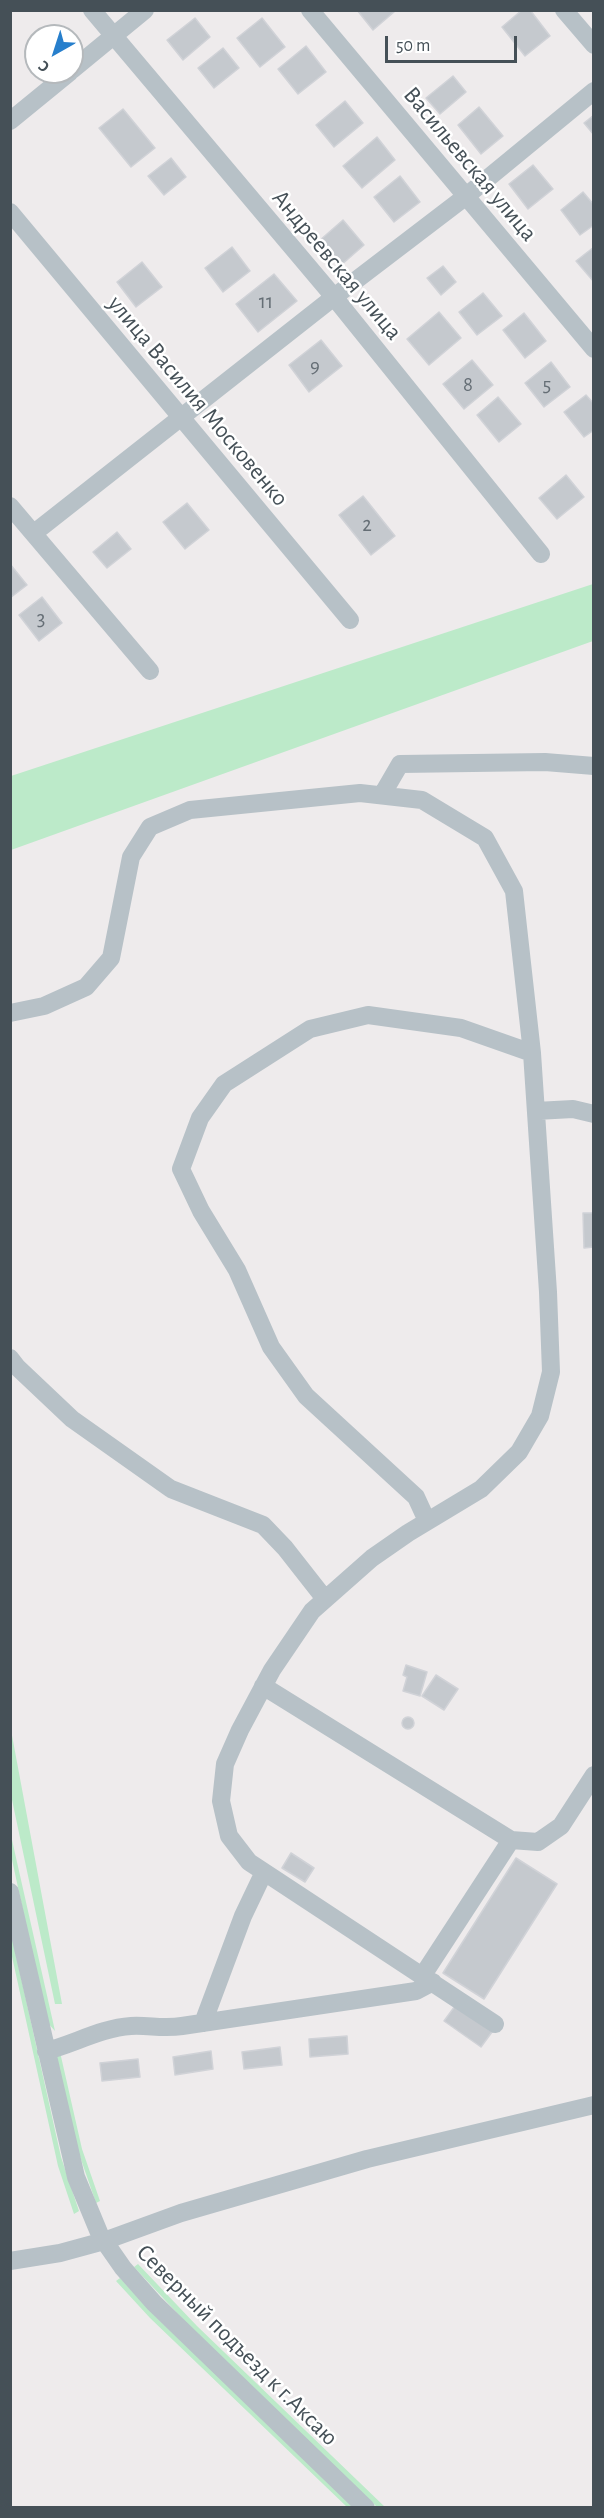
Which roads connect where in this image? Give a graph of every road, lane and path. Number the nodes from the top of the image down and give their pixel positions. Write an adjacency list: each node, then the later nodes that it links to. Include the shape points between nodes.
1 (92, 10): 5 (street, Андреевская улица)
2 (145, 10): 5 (street)
3 (310, 10): 11 (street, Васильевская улица)
4 (564, 10): 6 (street)
5 (113, 36): 7 (street); 13 (street, Андреевская улица)
6 (594, 45)
7 (84, 60)
8 (55, 84): 10 (street)
9 (594, 91): 11 (street)
10 (10, 121)
11 (465, 197): 13 (street); 14 (street, Васильевская улица)
12 (10, 212): 15 (street, улица Василия Московенко)
13 (334, 297): 15 (street); 18 (street, Андреевская улица)
14 (594, 349)
15 (182, 419): 17 (street); 19 (street, улица Василия Московенко)
16 (10, 506): 17 (street)
17 (34, 533): 20 (street)
18 (541, 554)
19 (350, 620)
20 (150, 670)
21 (594, 766): 22 (street, via 545,762 400,764)
22 (382, 795): 23 (street, via 360,793 190,810 150,827 131,857 111,958 86,987 44,1006); 24 (street, via 422,800 485,837 514,891)
23 (10, 1013)
24 (532, 1053): 25 (street); 28 (street, via 461,1028 368,1015 310,1029 224,1084 200,1118 181,1169 237,1270 271,1347 306,1396 416,1497)
25 (536, 1111): 26 (street, via 573,1109); 28 (street, via 551,1372 540,1416 519,1452 481,1489)
26 (594, 1114)
27 (10, 1358): 29 (street, via 72,1419 171,1489 262,1525)
28 (427, 1521): 29 (street, via 372,1558)
29 (326, 1599): 30 (street, via 312,1611)
30 (263, 1686): 32 (street); 33 (street, via 225,1764 221,1801 229,1836 249,1862)
31 (594, 1775): 32 (street, via 561,1826 538,1842)
32 (511, 1840): 35 (street)
33 (264, 1872): 35 (street); 36 (street)
34 (10, 1892): 38 (street, Северный подъезд к г.Аксаю)
35 (428, 1979): 36 (street, via 416,1991); 37 (street)
36 (203, 2023): 38 (street, via 162,2029 131,2026)
37 (495, 2024)
38 (46, 2050): 40 (street, Северный подъезд к г.Аксаю, via 76,2177)
39 (594, 2105): 40 (street, via 367,2158 181,2213)
40 (104, 2241): 41 (street); 42 (street, Северный подъезд к г.Аксаю, via 154,2303)
41 (10, 2261)
42 (366, 2508)

